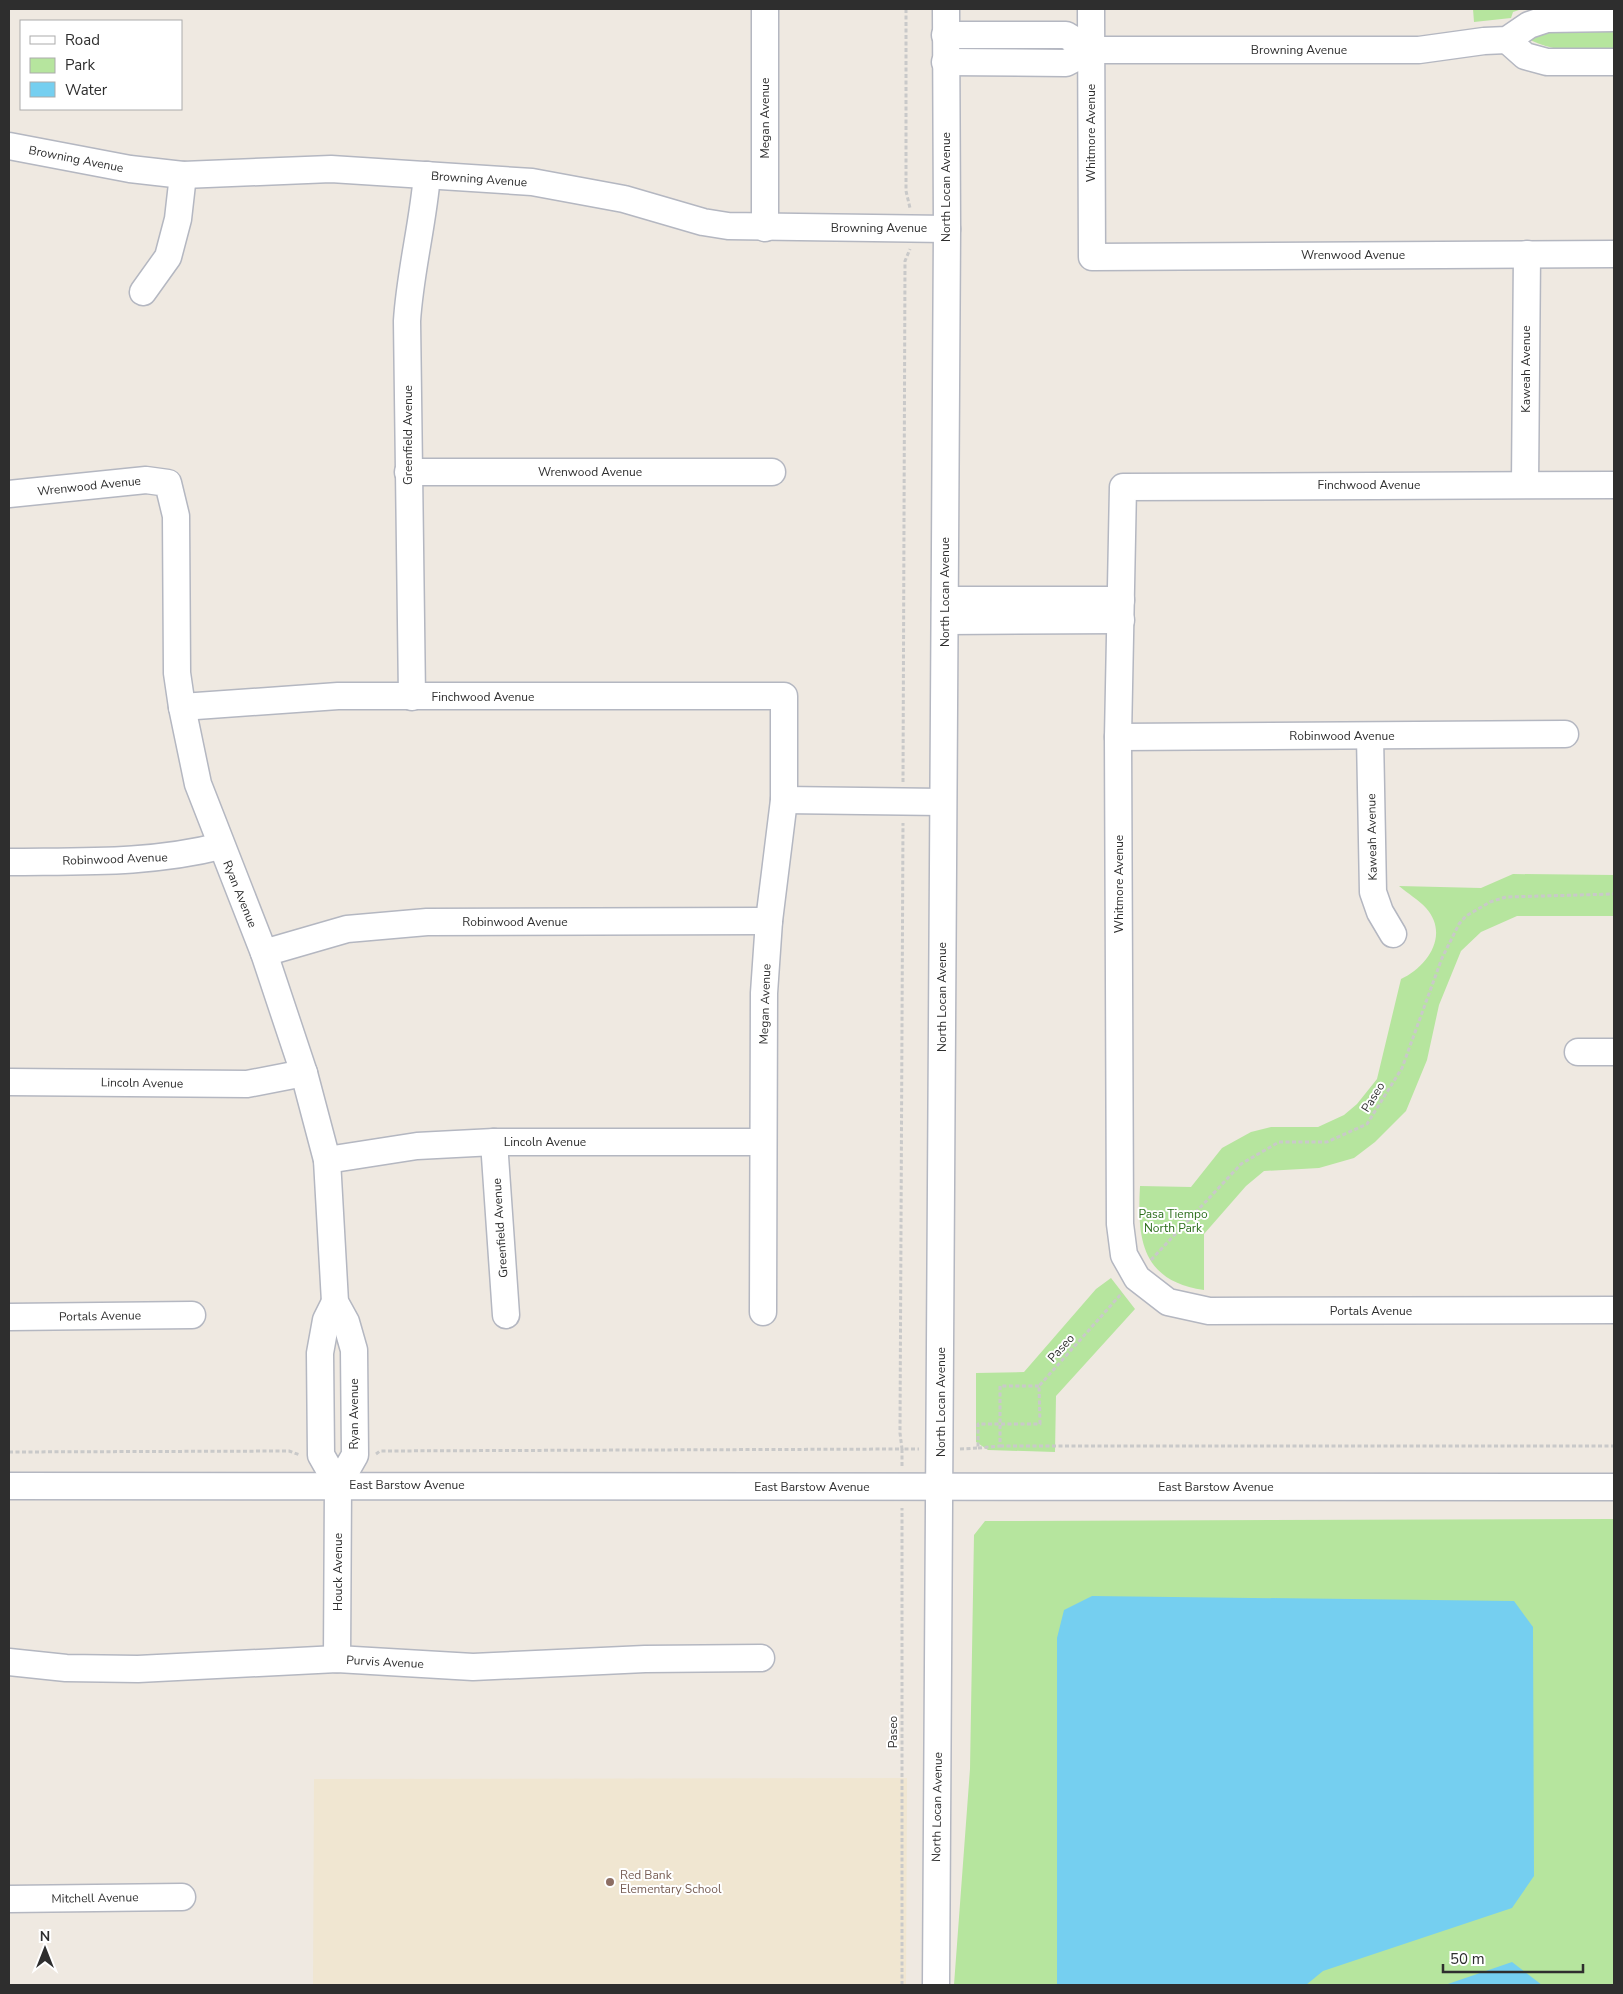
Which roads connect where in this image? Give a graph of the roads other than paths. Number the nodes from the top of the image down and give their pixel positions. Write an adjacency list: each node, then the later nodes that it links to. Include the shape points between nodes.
1 (765, 9): 13 (street, Megan Avenue)
2 (946, 9): 5 (street, North Locan Avenue)
3 (1091, 9): 7 (street, Whitmore Avenue)
4 (1614, 18): 6 (street, via 1547,19 1529,25)
5 (946, 34): 7 (street, via 1066,35); 8 (street, North Locan Avenue)
6 (1507, 40): 7 (street, Browning Avenue, via 1419,50); 9 (street, via 1525,56 1547,62)
7 (1091, 50): 8 (street, Browning Avenue, via 1066,63); 17 (street, Whitmore Avenue)
8 (946, 62): 14 (street, North Locan Avenue)
9 (1614, 62)
10 (9, 146): 11 (street, Browning Avenue, via 130,169)
11 (183, 175): 12 (street, Browning Avenue, via 331,169); 18 (street, via 178,219 168,257)
12 (427, 175): 13 (street, Browning Avenue, via 532,182 624,199 703,222); 19 (street, Greenfield Avenue, via 407,313)
13 (765, 228): 14 (street, Browning Avenue)
14 (947, 229): 26 (street, North Locan Avenue)
15 (1527, 254): 16 (street, Wrenwood Avenue); 17 (street, Wrenwood Avenue); 22 (street, Kaweah Avenue)
16 (1614, 254)
17 (1092, 257)
18 (143, 292)
19 (408, 472): 20 (street, Wrenwood Avenue); 29 (street, Greenfield Avenue)
20 (772, 472)
21 (168, 483): 25 (street, Wrenwood Avenue, via 146,480); 30 (street, Ryan Avenue, via 176,516 177,672)
22 (1525, 484): 23 (street, Finchwood Avenue); 24 (street, Finchwood Avenue)
23 (1614, 485)
24 (1123, 487): 27 (street, Whitmore Avenue)
25 (9, 494)
26 (945, 610): 27 (street); 35 (street, North Locan Avenue)
27 (1121, 610): 33 (street, Whitmore Avenue)
28 (784, 696): 29 (street, Finchwood Avenue); 34 (street, Megan Avenue)
29 (412, 697): 30 (street, Finchwood Avenue, via 285,698)
30 (182, 707): 36 (street, Ryan Avenue, via 198,784)
31 (1565, 734): 32 (street, Robinwood Avenue)
32 (1370, 736): 33 (street, Robinwood Avenue); 39 (street, Kaweah Avenue, via 1373,892)
33 (1118, 737): 48 (street, Whitmore Avenue, via 1120,1224 1124,1255)
34 (784, 800): 35 (street); 38 (street, Megan Avenue)
35 (942, 802): 58 (street, North Locan Avenue)
36 (221, 846): 37 (street, Robinwood Avenue, via 152,860); 40 (street, Ryan Avenue)
37 (9, 862)
38 (769, 921): 40 (street, Robinwood Avenue, via 427,922 347,929); 46 (street, Megan Avenue, via 764,993)
39 (1393, 934)
40 (264, 953): 43 (street, Ryan Avenue)
41 (1578, 1052): 42 (street)
42 (1614, 1052)
43 (304, 1073): 44 (street, Lincoln Avenue, via 247,1084); 47 (street, Ryan Avenue)
44 (9, 1082)
45 (494, 1142): 46 (street, Lincoln Avenue); 47 (street, Lincoln Avenue, via 417,1146); 52 (street, Greenfield Avenue)
46 (763, 1142): 51 (street, Megan Avenue)
47 (327, 1160): 49 (street, Ryan Avenue)
48 (1137, 1278): 50 (street, Portals Avenue, via 1168,1302 1209,1311)
49 (335, 1302): 55 (street, Ryan Avenue, via 326,1320 320,1353 322,1454); 55 (street, Ryan Avenue, via 346,1322 354,1350 355,1455)
50 (1614, 1310)
51 (763, 1312)
52 (506, 1315)
53 (192, 1316): 54 (street, Portals Avenue)
54 (9, 1317)
55 (338, 1485): 56 (street, East Barstow Avenue); 58 (street, East Barstow Avenue); 60 (street, Houck Avenue)
56 (9, 1486)
57 (1614, 1487): 58 (street, East Barstow Avenue)
58 (940, 1488): 64 (street, North Locan Avenue)
59 (761, 1658): 60 (street, Purvis Avenue, via 645,1659 474,1667)
60 (337, 1659): 61 (street, Purvis Avenue, via 138,1669 66,1668)
61 (9, 1662)
62 (182, 1897): 63 (street, Mitchell Avenue)
63 (9, 1899)
64 (936, 1985)

